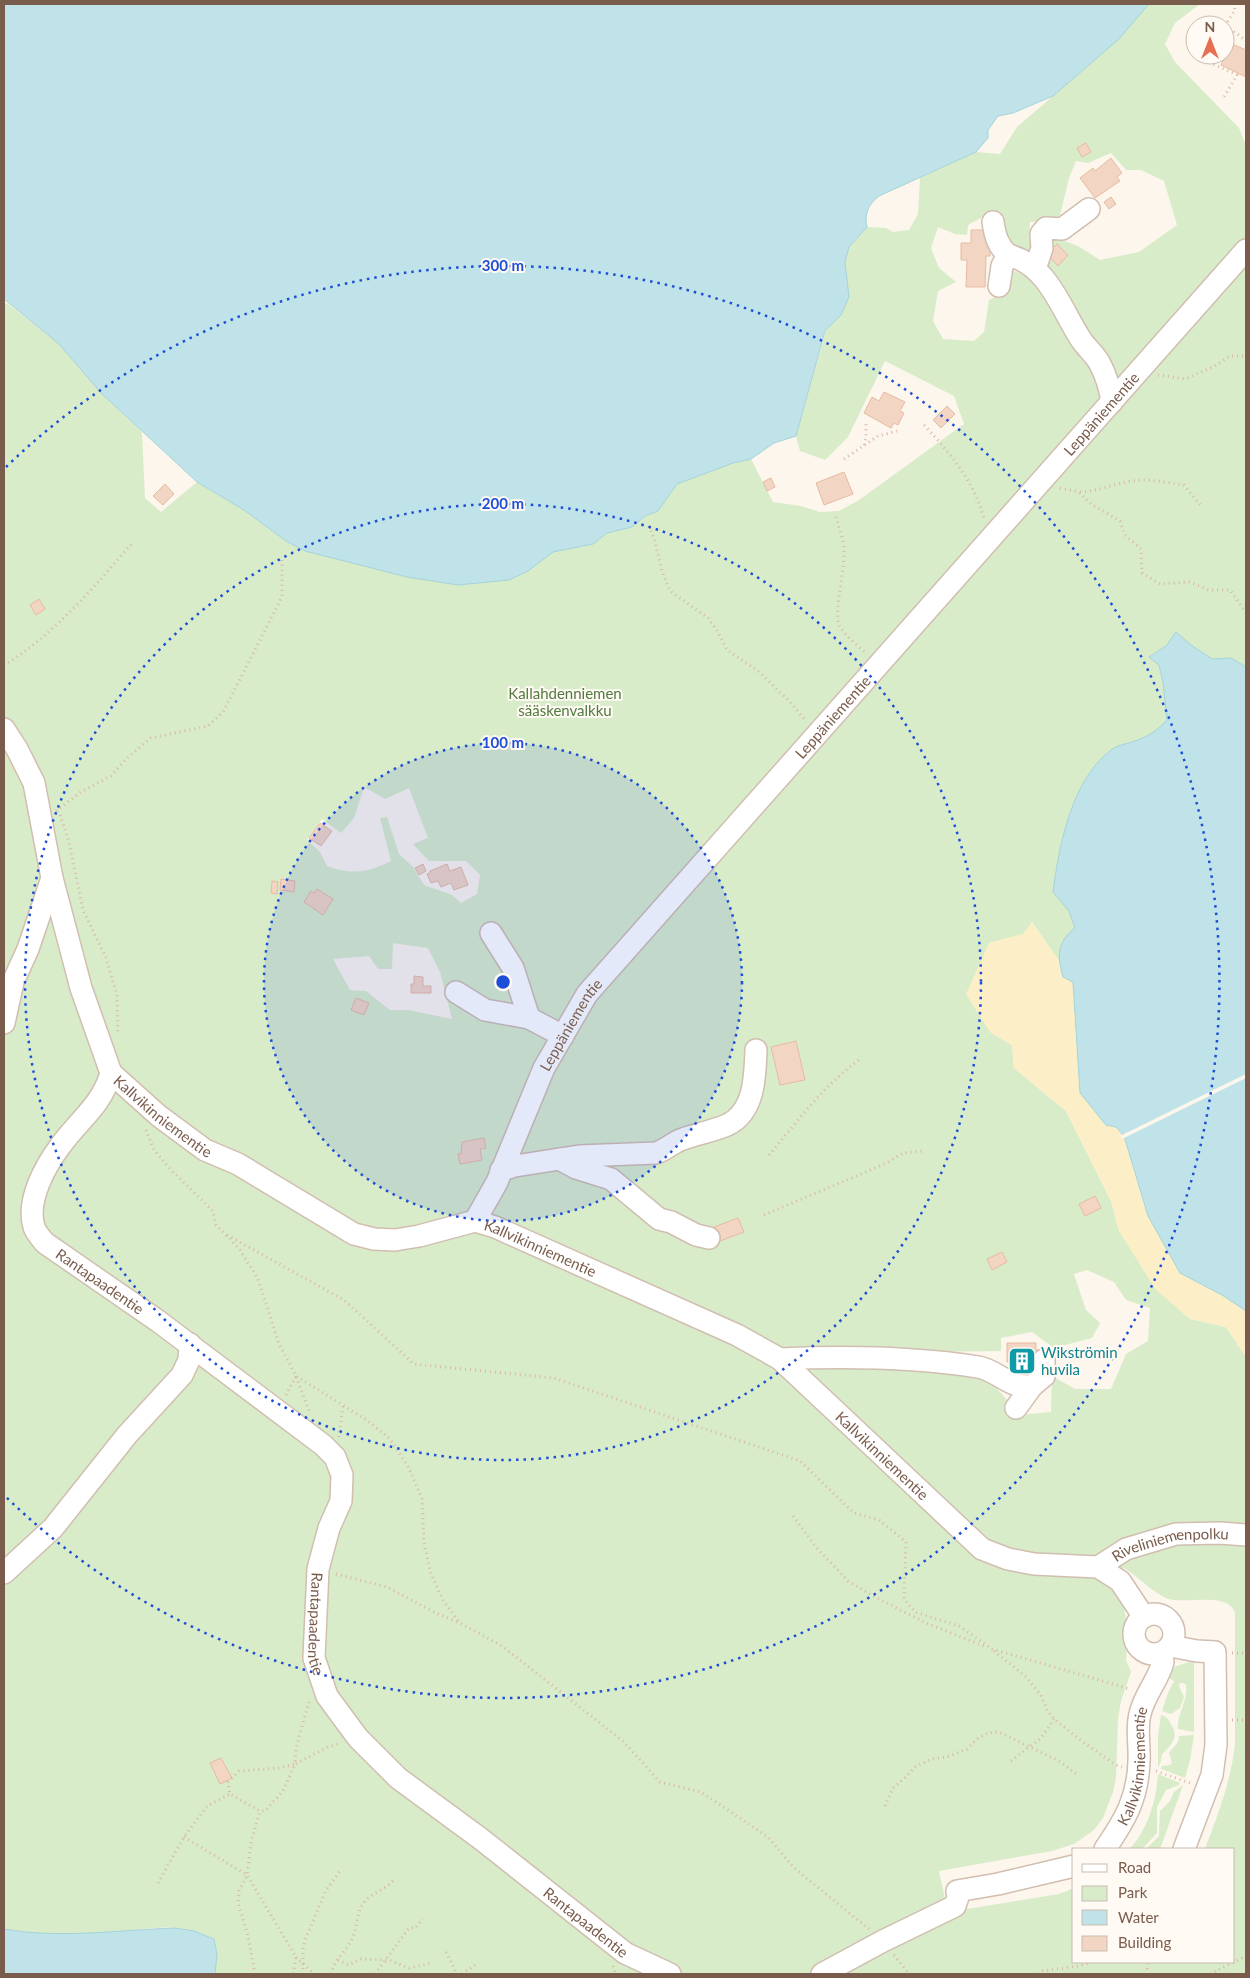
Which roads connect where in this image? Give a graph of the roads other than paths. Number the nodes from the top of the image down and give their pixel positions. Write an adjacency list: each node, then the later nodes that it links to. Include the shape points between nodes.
1 (1089, 209): 5 (street, via 1062,228 1046,228 1041,234 1042,248)
2 (994, 222): 4 (street, via 1000,248)
3 (1246, 250): 7 (street, Leppäniementie)
4 (1008, 255): 5 (street); 6 (street, via 1002,266)
5 (1036, 269): 7 (street, via 1098,361)
6 (999, 286)
7 (1112, 402): 15 (street, Leppäniementie, via 587,994)
8 (4, 729): 9 (street, Kallvikinniementie, via 50,815)
9 (52, 878): 11 (street, via 28,949); 17 (street, Kallvikinniementie, via 82,988)
10 (491, 933): 13 (street, via 513,968)
11 (10, 972): 14 (street, via 13,982)
12 (456, 992): 13 (street, via 485,1010)
13 (529, 1018): 15 (street)
14 (4, 1023)
15 (563, 1036): 19 (street, Leppäniementie, via 544,1068)
16 (756, 1050): 18 (street, via 750,1096 743,1112 728,1124 679,1140 656,1153)
17 (111, 1073): 20 (street, Kallvikinniementie, via 159,1116 206,1150 238,1164 354,1234 395,1240); 22 (street, Rantapaadentie, via 107,1088 60,1145 42,1178 34,1196 34,1228 45,1243)
18 (559, 1159): 19 (street); 21 (street, via 611,1179 659,1219)
19 (501, 1170): 20 (street, Leppäniementie)
20 (475, 1221): 23 (street, Kallvikinniementie, via 495,1227 736,1335)
21 (709, 1238)
22 (190, 1344): 29 (street, via 189,1360 182,1375 127,1435 53,1528); 35 (street, Rantapaadentie, via 335,1457 342,1475 341,1501 329,1528 318,1569 314,1658 327,1696 358,1738 398,1778 618,1948)
23 (780, 1359): 25 (street, via 896,1358 946,1363 982,1368 1018,1386); 28 (street, Kallvikinniementie, via 982,1549 1034,1564)
24 (1044, 1360): 25 (street, via 1044,1376)
25 (1032, 1386): 26 (street)
26 (1016, 1408)
27 (1246, 1535): 28 (street, Riveliniemenpolku, via 1220,1532 1176,1534 1126,1548)
28 (1098, 1567): 30 (street, Kallvikinniementie, via 1120,1581)
29 (4, 1573)
30 (1144, 1617): 31 (street, Kallvikinniementie, via 1156,1614 1168,1619 1174,1639); 31 (street, via 1134,1629 1136,1643 1146,1652)
31 (1164, 1650): 32 (street, Kallvikinniementie, via 1162,1667 1147,1693 1140,1715 1136,1791 1129,1811); 33 (street, via 1214,1652 1216,1745 1212,1775)
32 (1106, 1848)
33 (1184, 1848)
34 (1072, 1866): 36 (street, via 957,1891 956,1902)
35 (670, 1974)
36 (822, 1974)

